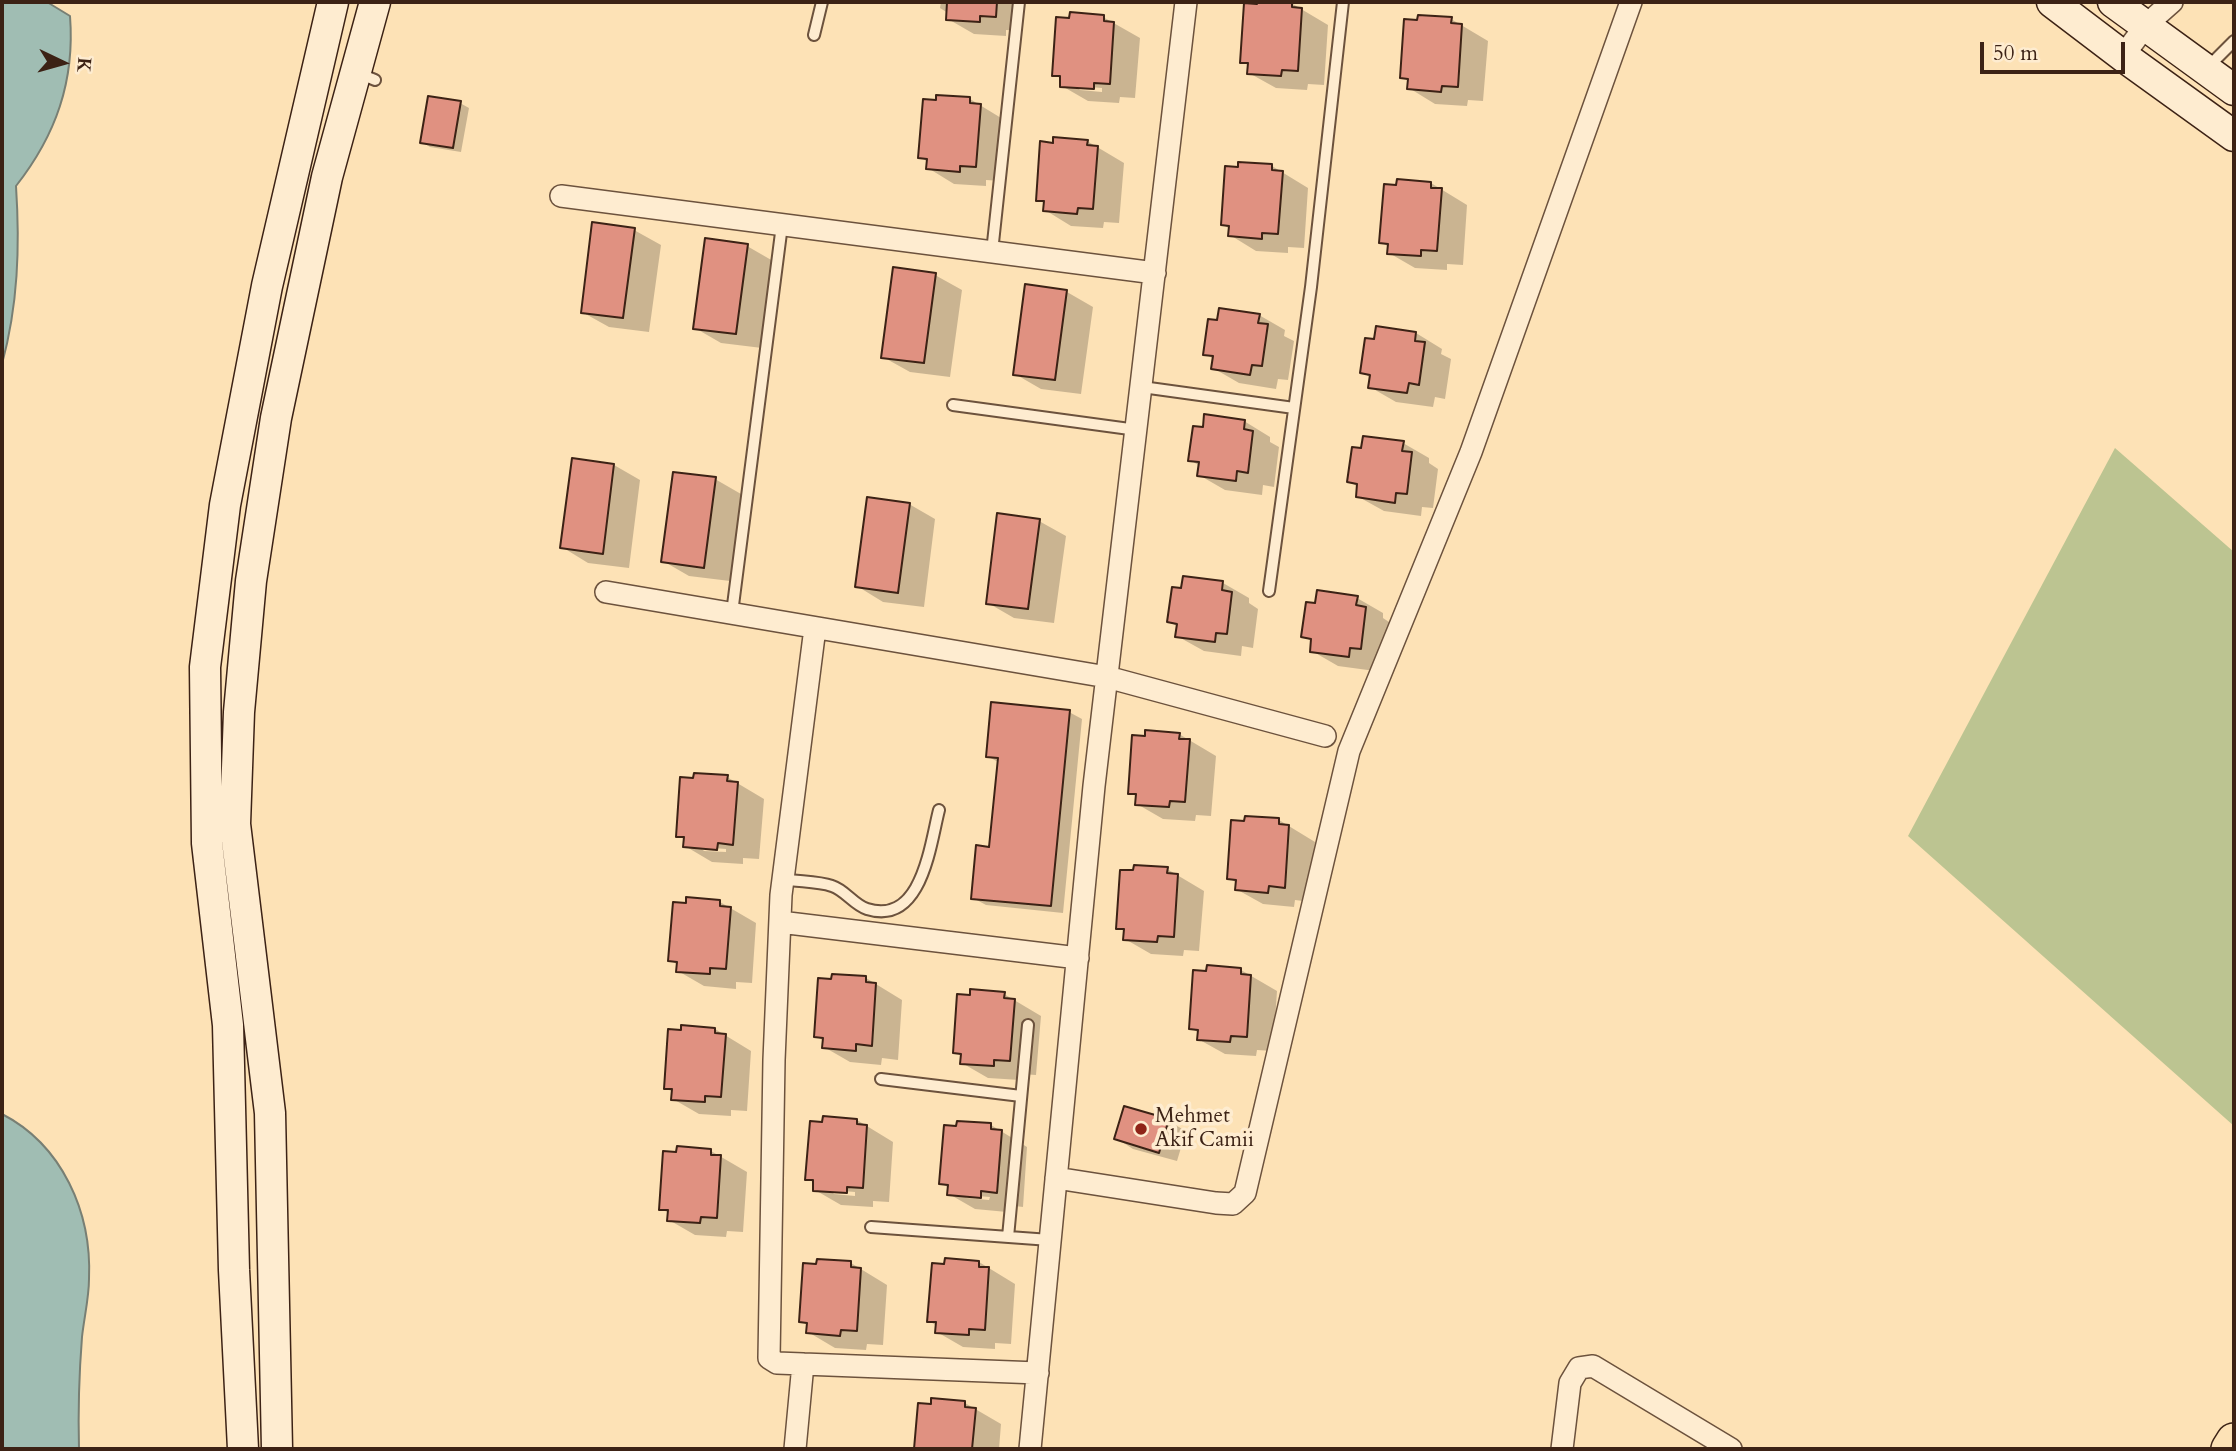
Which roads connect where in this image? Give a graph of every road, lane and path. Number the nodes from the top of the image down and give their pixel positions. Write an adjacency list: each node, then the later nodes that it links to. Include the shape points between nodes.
1 (332, 2): 46 (main road, via 267,286 225,505 205,667 207,843 228,1025)
2 (375, 2): 47 (main road, via 366,76 327,177 276,418 251,581 239,712 235,824 271,1113)
3 (822, 2): 12 (lane)
4 (1019, 2): 20 (lane)
5 (1186, 2): 21 (street)
6 (1343, 2): 24 (lane)
7 (1631, 2): 39 (street, via 1471,452 1349,751 1245,1193 1233,1204 1216,1203)
8 (2052, 2): 14 (main road)
9 (2113, 2): 11 (main road)
10 (2172, 2): 11 (street)
11 (2146, 25): 14 (street); 15 (main road)
12 (814, 35)
13 (2234, 41): 15 (lane)
14 (2123, 57): 17 (main road)
15 (2206, 69): 16 (main road)
16 (2234, 90)
17 (2234, 136)
18 (561, 196): 19 (street)
19 (782, 225): 20 (street); 28 (lane)
20 (992, 252): 21 (street)
21 (1155, 273): 22 (street)
22 (1142, 387): 24 (lane); 25 (street)
23 (953, 405): 25 (lane)
24 (1294, 408): 26 (lane)
25 (1137, 430): 30 (street)
26 (1269, 591)
27 (606, 592): 28 (street)
28 (732, 614): 29 (street)
29 (815, 628): 30 (street); 33 (street)
30 (1107, 677): 31 (street); 35 (street)
31 (1325, 736)
32 (939, 810): 33 (lane, via 920,883 902,906 868,909 833,886)
33 (783, 879): 34 (street)
34 (780, 922): 35 (street); 43 (street, via 769,1358 777,1363)
35 (1078, 958): 39 (street)
36 (1028, 1025): 38 (lane)
37 (881, 1079): 38 (lane)
38 (1021, 1096): 41 (lane)
39 (1056, 1178): 42 (street)
40 (870, 1227): 41 (lane)
41 (1008, 1237): 42 (lane)
42 (1050, 1240): 44 (street)
43 (803, 1364): 44 (street); 48 (street)
44 (1038, 1373): 49 (street)
45 (2234, 1441): 52 (highway)
46 (243, 1449)
47 (278, 1449)
48 (795, 1449)
49 (1030, 1449)
50 (1562, 1449): 51 (street, via 1570,1383 1579,1368 1593,1366)
51 (1731, 1449)
52 (2229, 1449)

